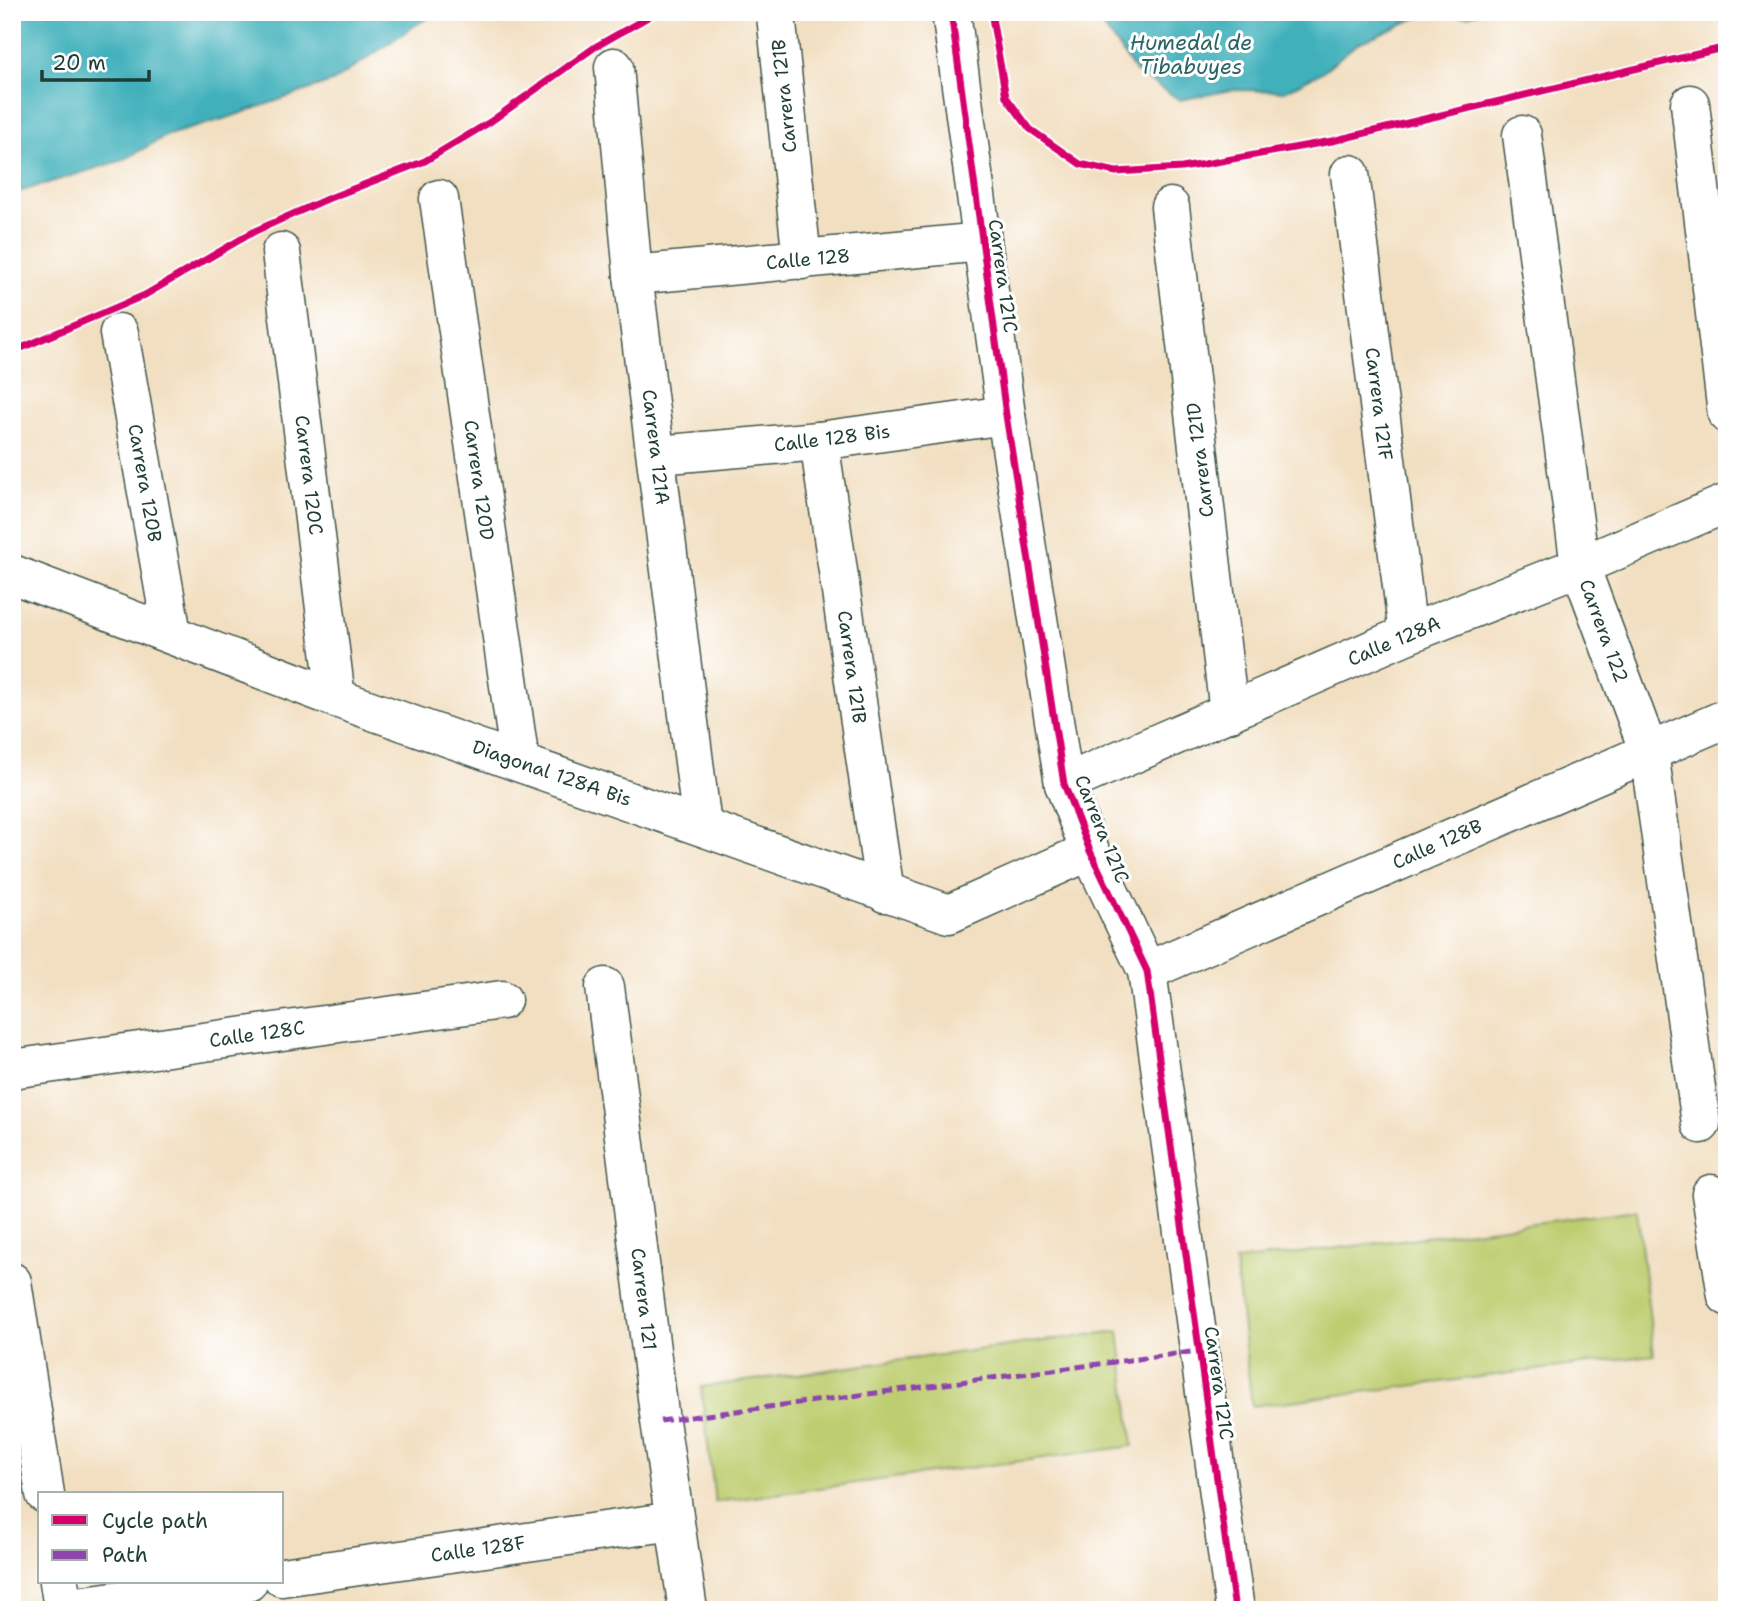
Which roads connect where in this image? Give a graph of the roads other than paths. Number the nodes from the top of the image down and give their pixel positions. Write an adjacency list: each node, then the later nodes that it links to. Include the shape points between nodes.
1 (951, 12): 9 (street, Carrera 121C)
2 (776, 15): 11 (street, Carrera 121B)
3 (614, 67): 12 (street, Carrera 121A)
4 (1690, 104): 14 (street)
5 (1522, 135): 19 (street, Carrera 122)
6 (1350, 174): 22 (street, Carrera 121F)
7 (439, 199): 27 (street, Carrera 120D)
8 (1170, 208): 24 (street, Carrera 121D)
9 (982, 242): 11 (street, Calle 128); 15 (street, Carrera 121C)
10 (281, 252): 23 (street, Carrera 120C)
11 (802, 260): 12 (street, Calle 128)
12 (633, 275): 17 (street, Carrera 121A)
13 (119, 333): 21 (street, Carrera 120B)
14 (1727, 414)
15 (1006, 415): 16 (street, Calle 128 Bis); 28 (street, Carrera 121C)
16 (819, 441): 17 (street, Calle 128 Bis); 31 (street, Carrera 121B)
17 (657, 454): 29 (street, Carrera 121A)
18 (1727, 503): 19 (street, Calle 128A)
19 (1580, 566): 22 (street, Calle 128A); 26 (street, Carrera 122)
20 (12, 574): 21 (street, Diagonal 128A Bis)
21 (172, 634): 23 (street, Diagonal 128A Bis)
22 (1408, 634): 24 (street, Calle 128A)
23 (336, 698): 27 (street, Diagonal 128A Bis)
24 (1229, 713): 28 (street, Calle 128A)
25 (1727, 718): 26 (street, Calle 128B)
26 (1649, 752): 32 (street, Calle 128B); 36 (street, Carrera 122)
27 (520, 762): 29 (street, Diagonal 128A Bis)
28 (1064, 784): 30 (street, Carrera 121C)
29 (702, 826): 31 (street, Diagonal 128A Bis)
30 (1090, 851): 31 (street, Diagonal 128A Bis, via 949,914); 32 (street, Carrera 121C)
31 (886, 893)
32 (1147, 971): 46 (street, Carrera 121C)
33 (604, 987): 41 (street, Carrera 121)
34 (502, 1000): 35 (street, Calle 128C)
35 (12, 1069)
36 (1701, 1124)
37 (1711, 1194): 39 (street)
38 (12, 1282): 40 (street)
39 (1727, 1296)
40 (46, 1492)
41 (674, 1521): 42 (street, Calle 128F); 45 (street, Carrera 121)
42 (284, 1577)
43 (219, 1584): 44 (street)
44 (61, 1595)
45 (688, 1610)
46 (1235, 1610)

